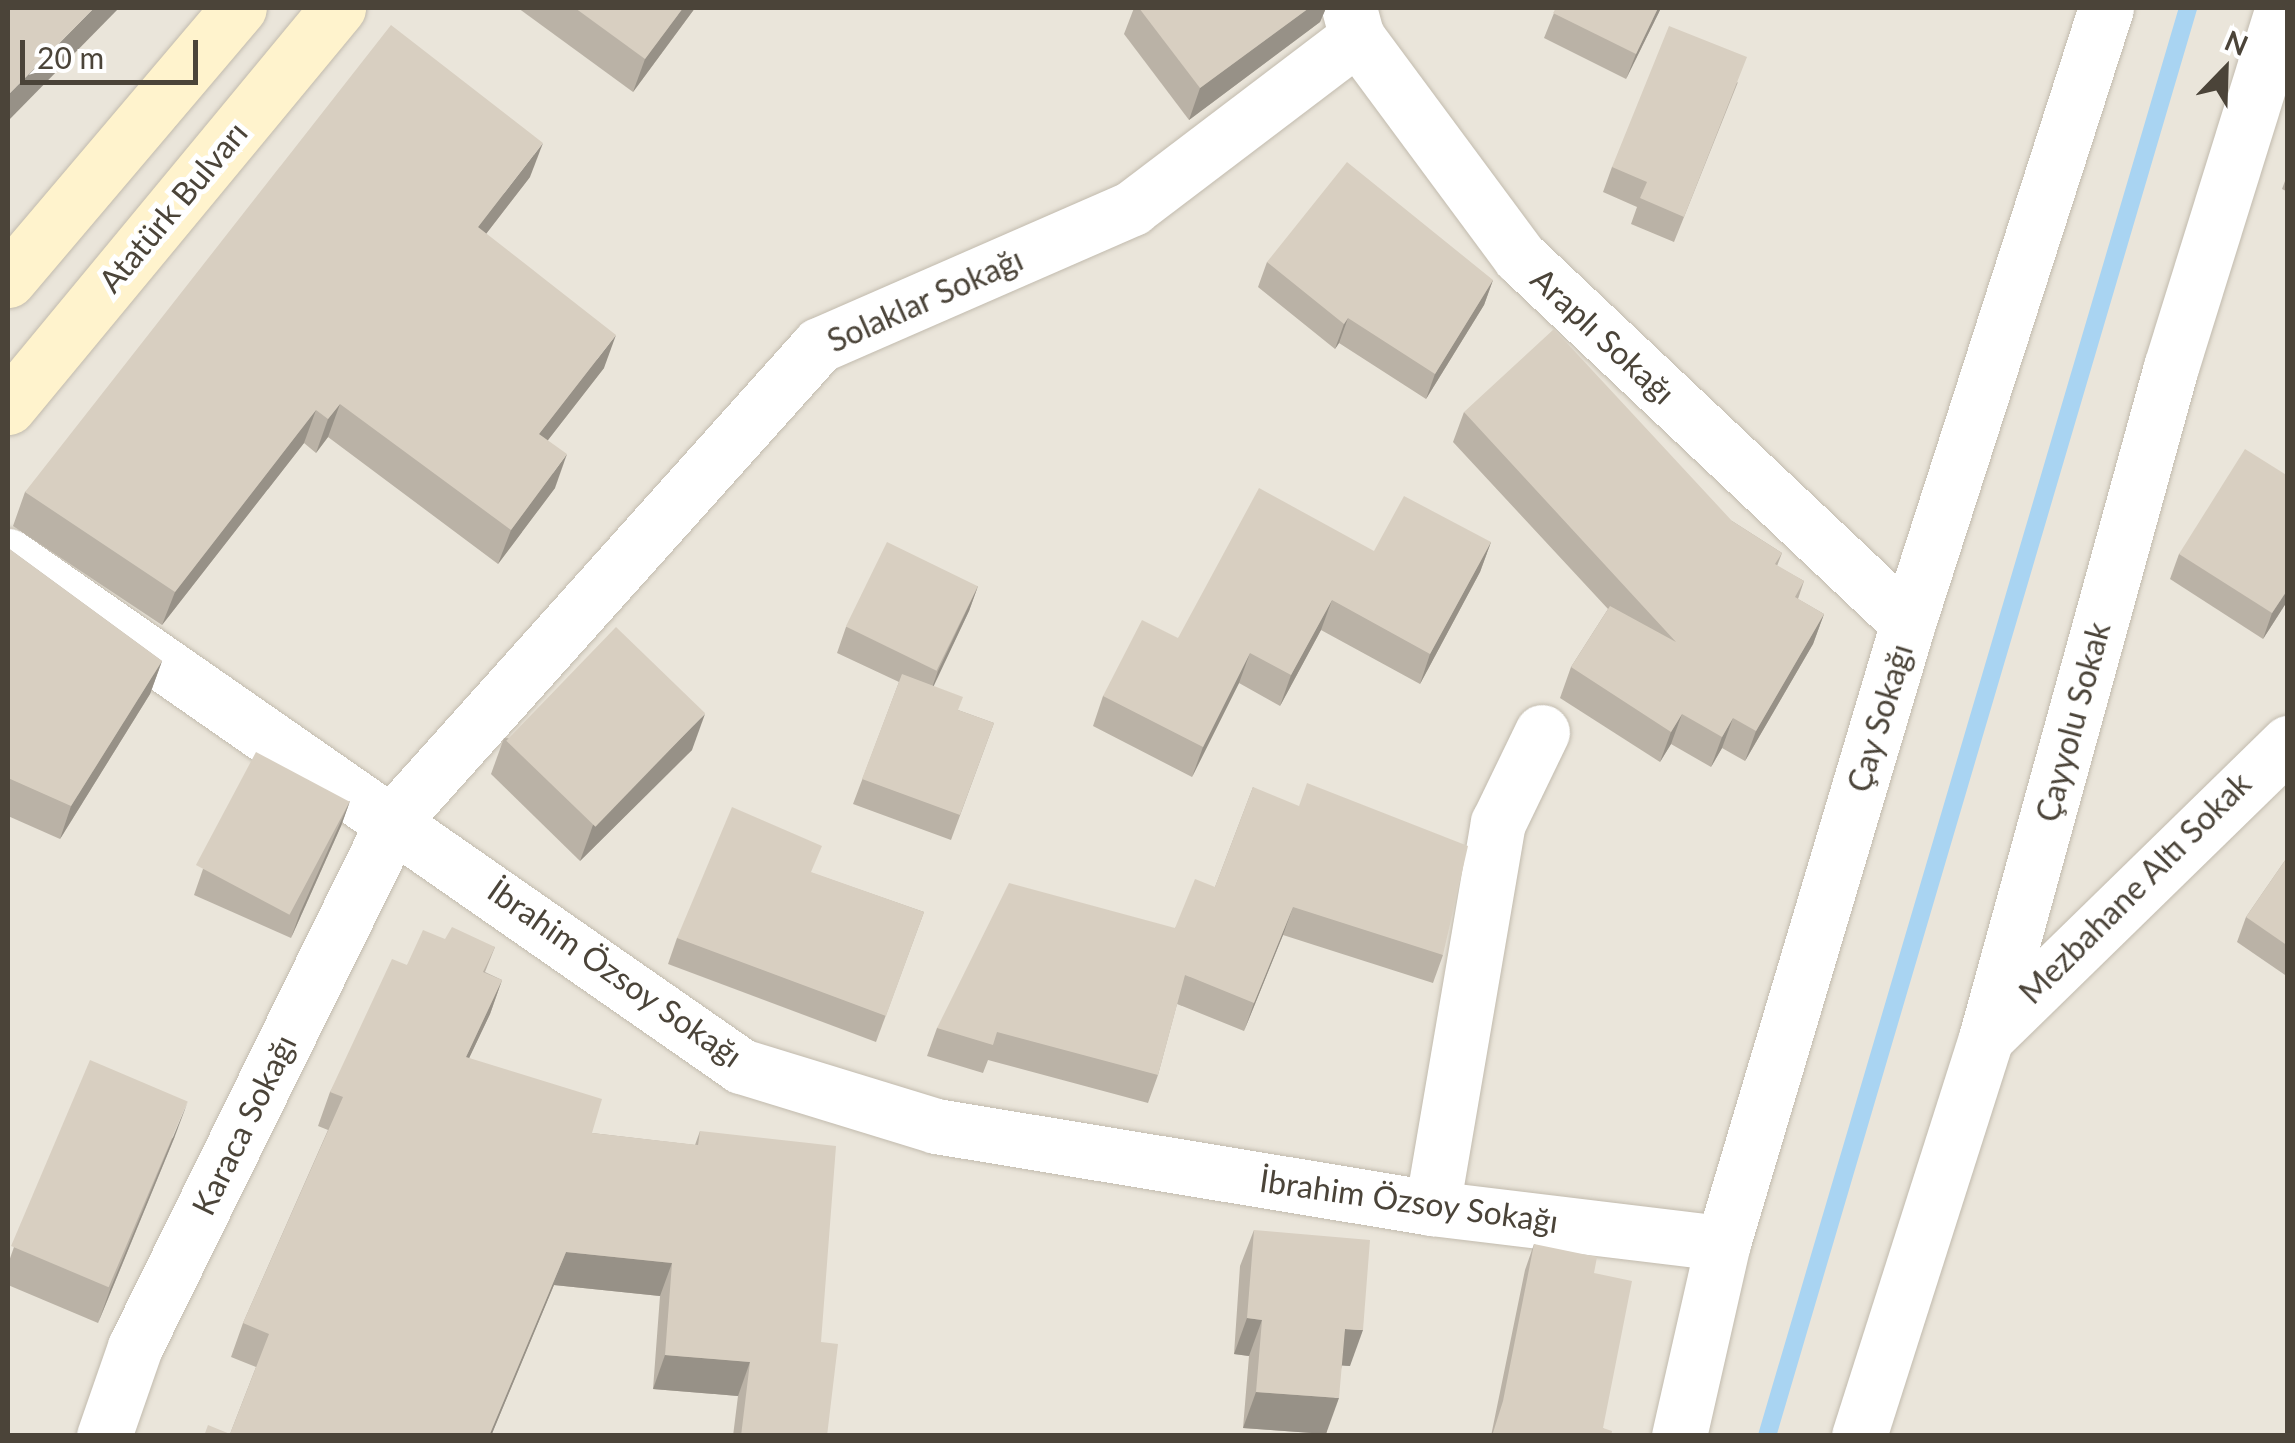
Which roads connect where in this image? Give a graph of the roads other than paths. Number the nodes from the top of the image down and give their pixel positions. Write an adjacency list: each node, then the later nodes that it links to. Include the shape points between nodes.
1 (239, 8): 6 (main road)
2 (338, 8): 7 (main road, Atatürk Bulvarı)
3 (2106, 8): 9 (street, Çay Sokağı)
4 (2283, 8): 13 (street, Çayyolu Sokak, via 2170,367)
5 (1353, 22): 9 (street, Araplı Sokağı, via 1520,257); 12 (street, Solaklar Sokağı, via 1132,208 819,345)
6 (8, 280)
7 (8, 407)
8 (8, 556): 12 (street, İbrahim Özsoy Sokağı)
9 (1908, 624): 15 (street, Çay Sokağı)
10 (1542, 732): 14 (street, via 1498,823)
11 (2288, 743): 13 (street, Mezbahane Altı Sokak)
12 (395, 818): 14 (street, İbrahim Özsoy Sokağı, via 740,1066 936,1126); 16 (street, Karaca Sokağı, via 135,1347)
13 (1986, 1038): 18 (street, Çayyolu Sokak)
14 (1432, 1208): 15 (street, İbrahim Özsoy Sokağı)
15 (1723, 1243): 17 (street, Çay Sokağı)
16 (104, 1436)
17 (1679, 1436)
18 (1859, 1436)

